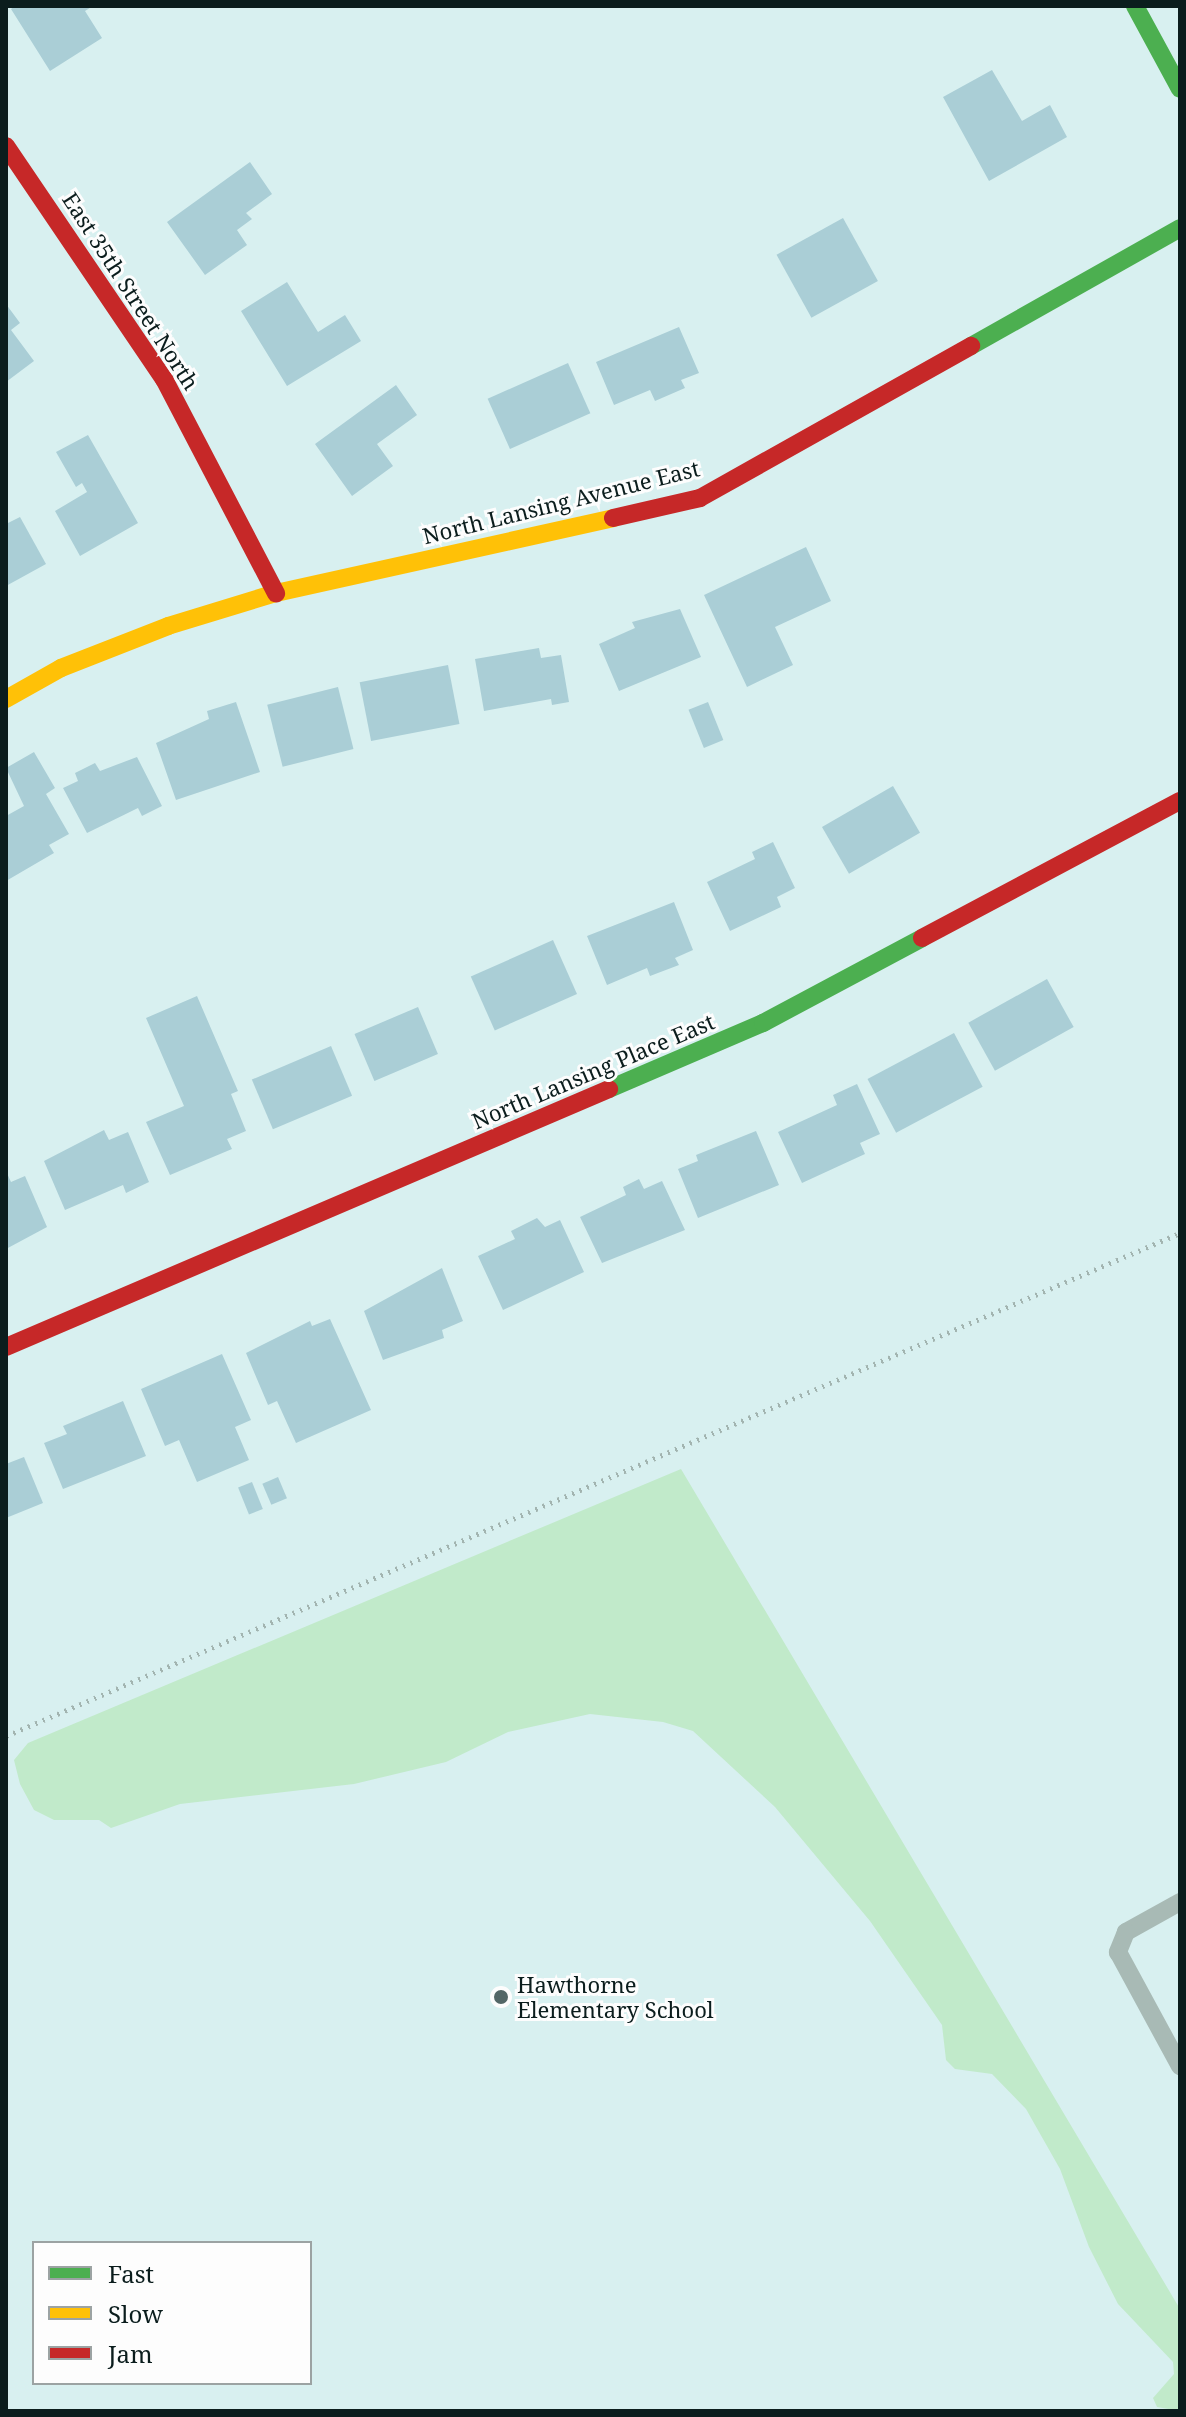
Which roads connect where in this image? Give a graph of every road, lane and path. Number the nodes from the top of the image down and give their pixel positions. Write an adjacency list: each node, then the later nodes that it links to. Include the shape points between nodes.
1 (1135, 6): 2 (street)
2 (1180, 89)
3 (6, 146): 5 (street, East 35th Street North, via 164,379)
4 (1180, 228): 5 (street, North Lansing Avenue East, via 700,498)
5 (276, 593): 6 (street, North Lansing Avenue East, via 154,631 61,668)
6 (6, 699)
7 (1180, 801): 9 (street, North Lansing Place East, via 973,916 763,1023)
8 (1180, 1233): 10 (path)
9 (6, 1347)
10 (6, 1736)
11 (1180, 1902): 12 (lane, via 1126,1932 1118,1952)
12 (1180, 2066)

